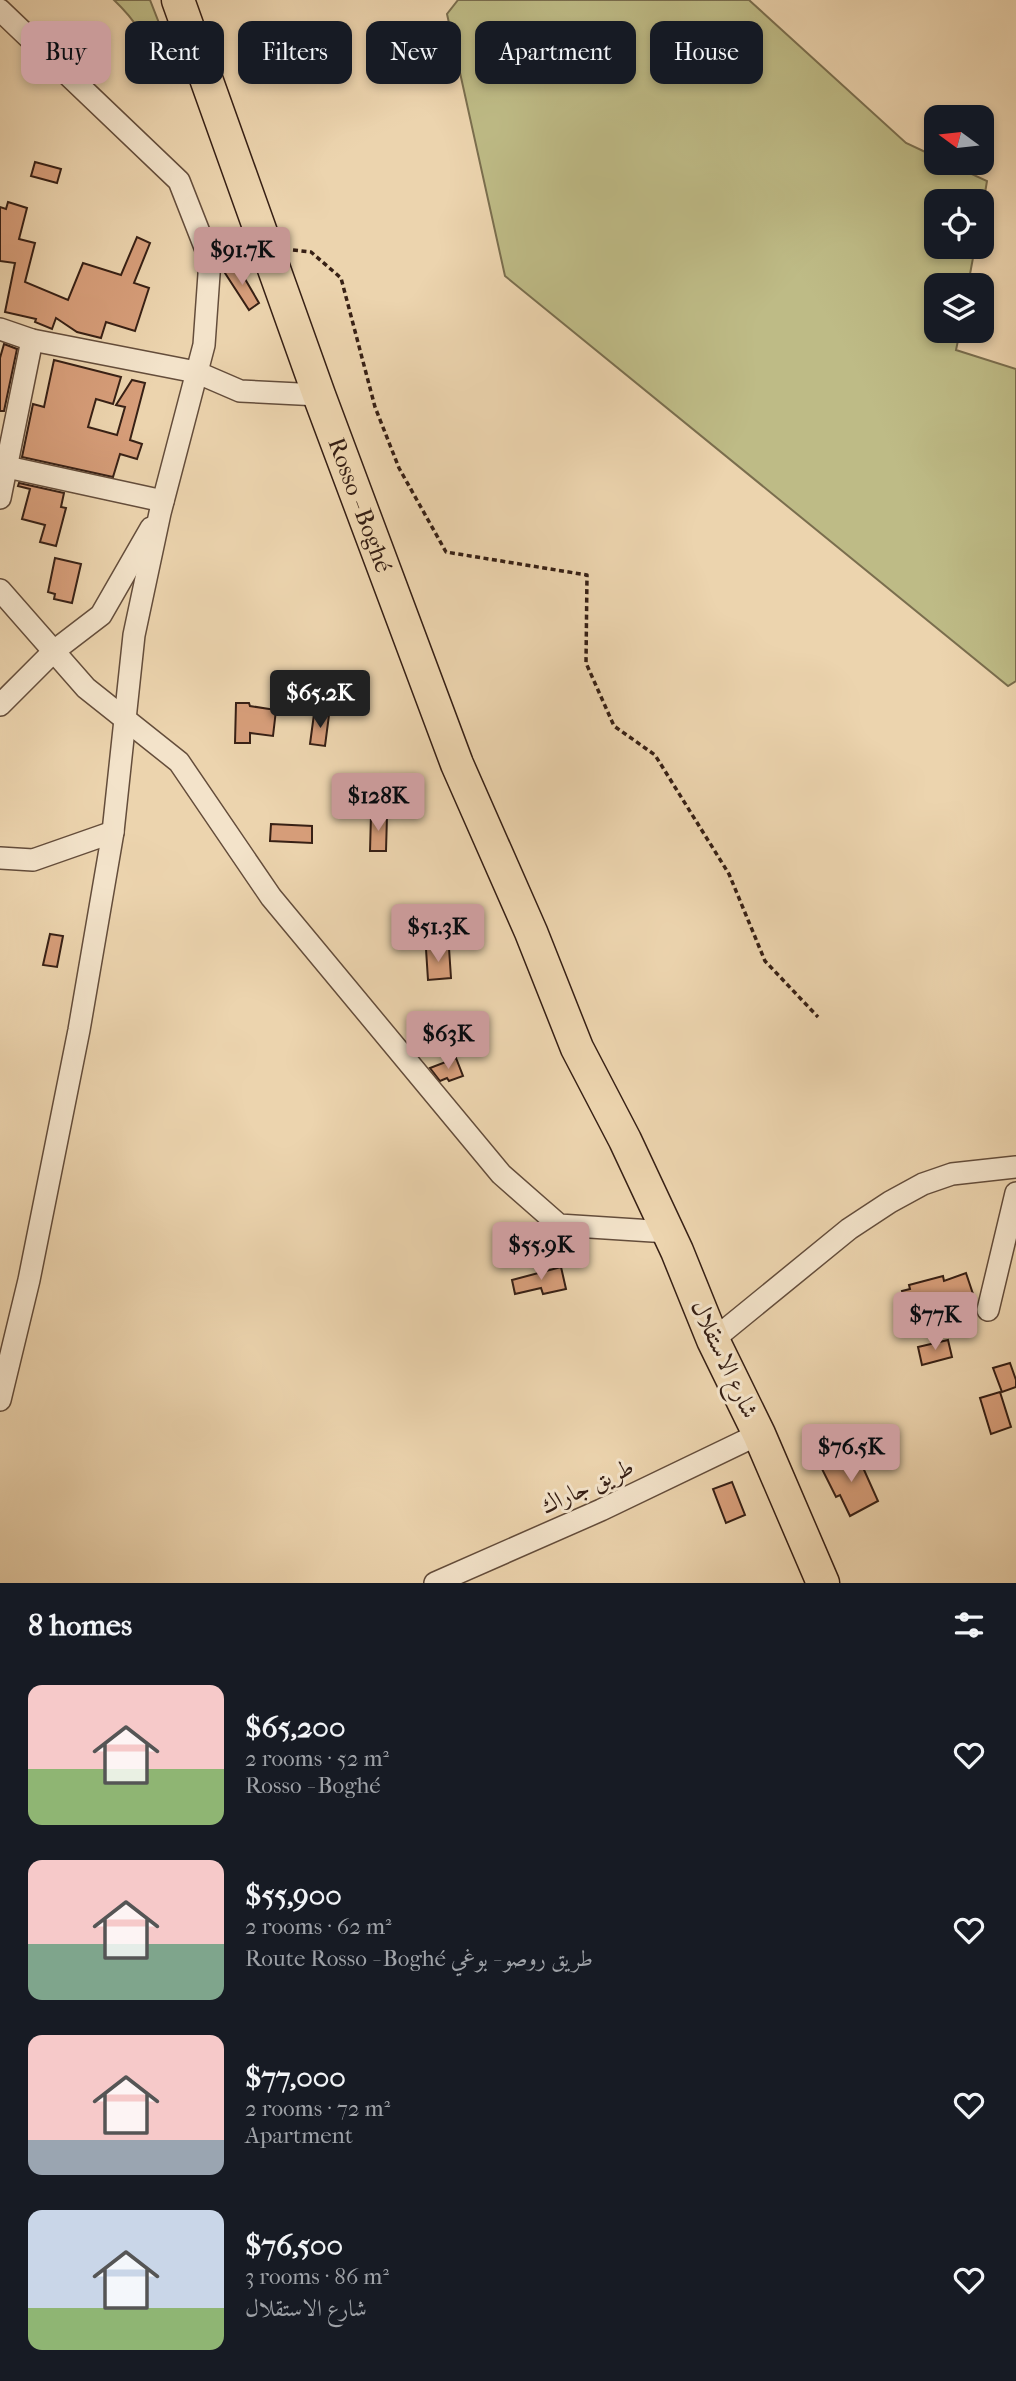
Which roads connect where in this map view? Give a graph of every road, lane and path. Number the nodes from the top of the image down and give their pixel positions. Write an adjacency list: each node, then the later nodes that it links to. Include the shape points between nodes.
1 (178, 0): 3 (highway, Rosso - Boghé)
2 (0, 10): 4 (street, via 180,181)
3 (266, 247): 4 (street); 8 (highway, Rosso - Boghé); 18 (path, via 311,251 341,278 374,407 399,468 446,552 587,575 586,663 614,726 655,755 729,874 765,961)
4 (210, 260): 7 (street, via 204,345)
5 (0, 330): 6 (street)
6 (32, 340): 7 (street); 9 (street)
7 (196, 372): 8 (street, via 240,391); 11 (street)
8 (319, 395): 21 (highway, Rosso - Boghé, via 457,764 577,1048)
9 (7, 467): 10 (street); 11 (street)
10 (0, 498)
11 (162, 507): 13 (street, via 101,615); 15 (street, via 134,635)
12 (0, 590): 13 (street)
13 (54, 650): 14 (street); 15 (street, via 86,688)
14 (0, 705)
15 (125, 719): 16 (street); 21 (street, via 179,762 271,897 501,1174 559,1224)
16 (113, 832): 17 (street, via 33,860); 24 (street, via 29,1280)
17 (0, 858)
18 (818, 1017)
19 (1016, 1167): 23 (street, via 953,1174 890,1202 849,1229)
20 (1016, 1193): 22 (street)
21 (672, 1241): 23 (highway, شارع الاستقلال)
22 (988, 1311)
23 (713, 1340): 25 (highway, شارع الاستقلال)
24 (0, 1400)
25 (759, 1434): 26 (street, طريق جاراك); 27 (highway, شارع الاستقلال)
26 (435, 1583)
27 (823, 1583)

